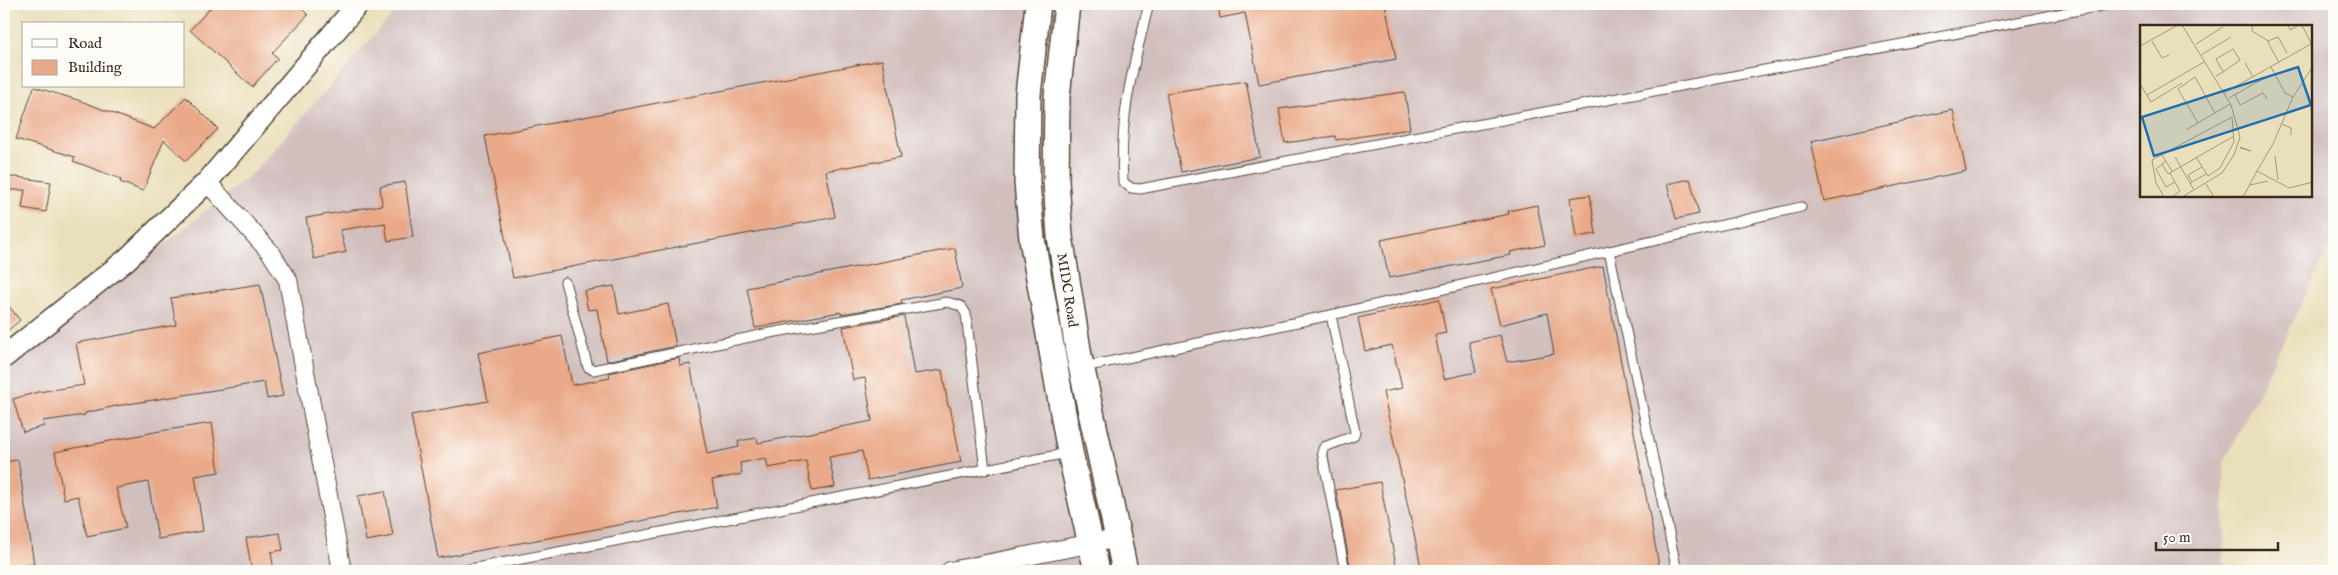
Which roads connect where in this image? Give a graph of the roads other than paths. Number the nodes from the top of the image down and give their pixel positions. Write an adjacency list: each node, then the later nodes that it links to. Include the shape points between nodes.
1 (358, 4): 6 (street)
2 (1038, 4): 13 (main road, MIDC Road, via 1028,95 1032,239)
3 (1067, 4): 12 (main road, MIDC Road, via 1057,97 1056,181 1060,236)
4 (1149, 4): 5 (lane, via 1130,79 1121,148 1122,182 1140,189)
5 (2111, 4)
6 (207, 182): 11 (street, via 126,260); 17 (street, via 271,253 288,280)
7 (1801, 207): 8 (lane)
8 (1608, 251): 10 (lane); 23 (lane)
9 (566, 282): 14 (lane, via 588,367 593,370 770,333 947,302 962,306 966,314)
10 (1332, 315): 12 (lane); 22 (lane, via 1355,432 1354,436 1324,447 1322,452)
11 (4, 357)
12 (1081, 368): 15 (main road, MIDC Road)
13 (1070, 452): 14 (lane); 16 (main road, MIDC Road)
14 (985, 470): 18 (lane)
15 (1119, 538): 16 (street); 21 (main road, MIDC Road)
16 (1091, 544): 19 (street); 20 (main road, MIDC Road)
17 (342, 571)
18 (460, 571)
19 (950, 571)
20 (1097, 571)
21 (1125, 571)
22 (1345, 571)
23 (1677, 571)

